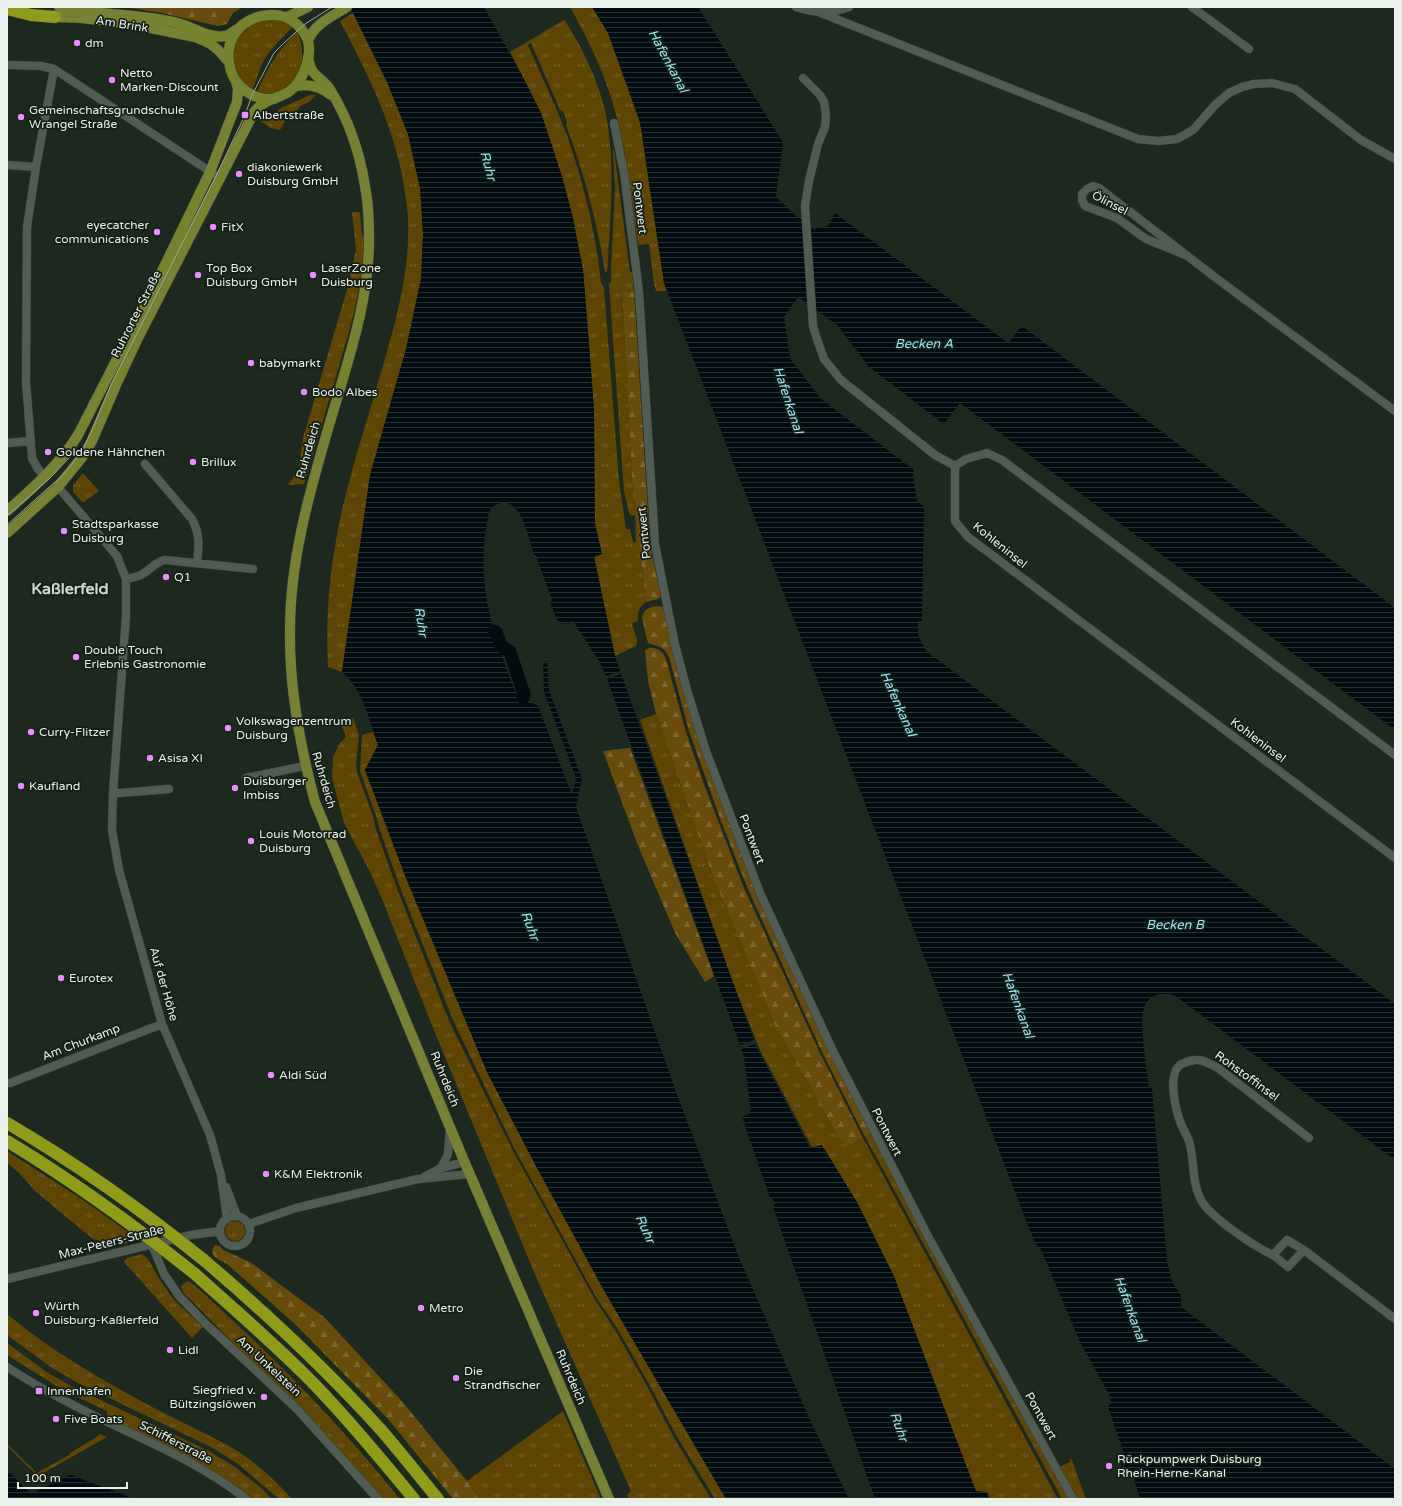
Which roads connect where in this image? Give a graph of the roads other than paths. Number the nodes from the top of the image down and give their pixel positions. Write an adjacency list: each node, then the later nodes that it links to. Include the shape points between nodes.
1 (308, 7): 9 (main road, Ruhrorter Straße)
2 (347, 7): 11 (main road, via 321,22)
3 (796, 7): 8 (street)
4 (850, 7): 8 (street)
5 (1192, 7): 12 (street)
6 (7, 9): 7 (highway, Am Brink, via 31,15)
7 (56, 10): 10 (main road, Am Brink, via 145,18 180,24 218,37); 14 (main road, Am Brink, via 82,18 124,23 195,37 211,44)
8 (821, 13): 23 (street, via 1138,139 1158,142 1177,139 1193,130 1229,93 1249,85 1272,83 1295,89 1361,140)
9 (287, 17): 10 (main road, Ruhrorter Straße, via 278,14 252,18); 11 (main road, via 298,24)
10 (238, 30): 14 (main road, Ruhrorter Straße, via 229,46)
11 (308, 40): 13 (main road)
12 (1249, 49)
13 (308, 57): 19 (main road); 20 (main road, Ruhrdeich, via 313,72 326,83)
14 (228, 61): 18 (main road, Ruhrorter Straße)
15 (7, 65): 16 (street)
16 (54, 69): 25 (street); 26 (street)
17 (803, 78): 33 (street, via 820,95 826,115 825,127 808,181 805,206 812,313 824,359 841,380 935,455)
18 (236, 81): 21 (main road, Ruhrorter Straße, via 250,94); 26 (main road, Ruhrorter Straße, via 237,102)
19 (296, 86): 20 (main road, via 320,87); 21 (main road, Ruhrorter Straße)
20 (335, 98): 42 (main road, Ruhrdeich, via 357,152 366,186 369,259 365,292 352,346 310,490 293,580 290,667)
21 (274, 99): 27 (main road, Ruhrorter Straße, via 261,104 254,112)
22 (614, 122): 73 (street, Pontwert, via 624,173 639,292 655,544 675,645 706,751 760,893 832,1049 930,1240)
23 (1395, 159)
24 (7, 166): 25 (street)
25 (36, 167): 30 (street, via 27,227 26,382)
26 (210, 172): 27 (street); 34 (main road, Ruhrorter Straße, via 78,435)
27 (220, 177): 35 (main road, Ruhrorter Straße, via 138,338 92,440 83,456)
28 (1188, 256): 28 (street, Ölinsel, via 1099,188 1087,188 1082,194 1085,206 1117,218 1146,239); 29 (street, Ölinsel)
29 (1395, 411)
30 (31, 441): 31 (street); 34 (street, via 32,458)
31 (7, 443)
32 (145, 464): 38 (street, via 192,519 199,544)
33 (955, 466): 41 (street, via 966,459 987,454 1002,460); 46 (street, Kohleninsel, via 956,521 968,537)
34 (44, 476): 35 (main road); 36 (main road, Ruhrorter Straße)
35 (58, 486): 37 (main road, Ruhrorter Straße); 40 (street, Auf der Höhe, via 117,556)
36 (7, 511)
37 (7, 533)
38 (197, 562): 39 (street); 40 (street, via 160,561 141,575)
39 (252, 569)
40 (126, 579): 45 (street, Auf der Höhe)
41 (1395, 755)
42 (305, 766): 43 (street); 50 (main road, Ruhrdeich, via 315,802)
43 (246, 778)
44 (169, 789): 45 (street)
45 (113, 792): 47 (street, Auf der Höhe, via 112,830 118,864)
46 (1395, 858)
47 (162, 1024): 48 (street, Am Churkamp); 56 (street, Auf der Höhe, via 210,1135)
48 (10, 1083)
49 (7, 1122): 71 (highway, bridge, via 97,1179 158,1223 268,1315 382,1431)
50 (450, 1127): 53 (main road, Ruhrdeich); 54 (street, via 448,1154)
51 (1309, 1138): 64 (street, Rohstoffinsel, via 1218,1068 1203,1060 1192,1060 1181,1064 1175,1070 1173,1084 1177,1111 1181,1126 1189,1140 1195,1183 1201,1201 1212,1214 1257,1248)
52 (7, 1141): 70 (highway, bridge, via 89,1193 195,1274 314,1384)
53 (465, 1162): 54 (street); 55 (main road, Ruhrdeich)
54 (441, 1168): 57 (street)
55 (470, 1174): 57 (street); 72 (main road, Ruhrdeich)
56 (221, 1175): 58 (street, Auf der Höhe); 59 (street, Auf der Höhe)
57 (422, 1179): 60 (street, via 296,1208)
58 (237, 1216): 59 (street); 60 (street)
59 (227, 1219): 61 (street)
60 (249, 1224): 61 (street, via 249,1237 237,1246 224,1241)
61 (220, 1231): 62 (street, Max-Peters-Straße)
62 (152, 1245): 65 (street, Max-Peters-Straße); 69 (street, Am Unkelstein, via 164,1274 179,1296 297,1409)
63 (1304, 1250): 64 (street, via 1287,1240); 64 (street, Rohstoffinsel, via 1288,1267); 66 (street)
64 (1273, 1255)
65 (7, 1279)
66 (1395, 1319)
67 (7, 1367): 68 (street, Schifferstraße, via 59,1398 202,1468)
68 (246, 1499)
69 (378, 1499)
70 (414, 1499)
71 (438, 1499)
72 (609, 1499)
73 (1073, 1499)

